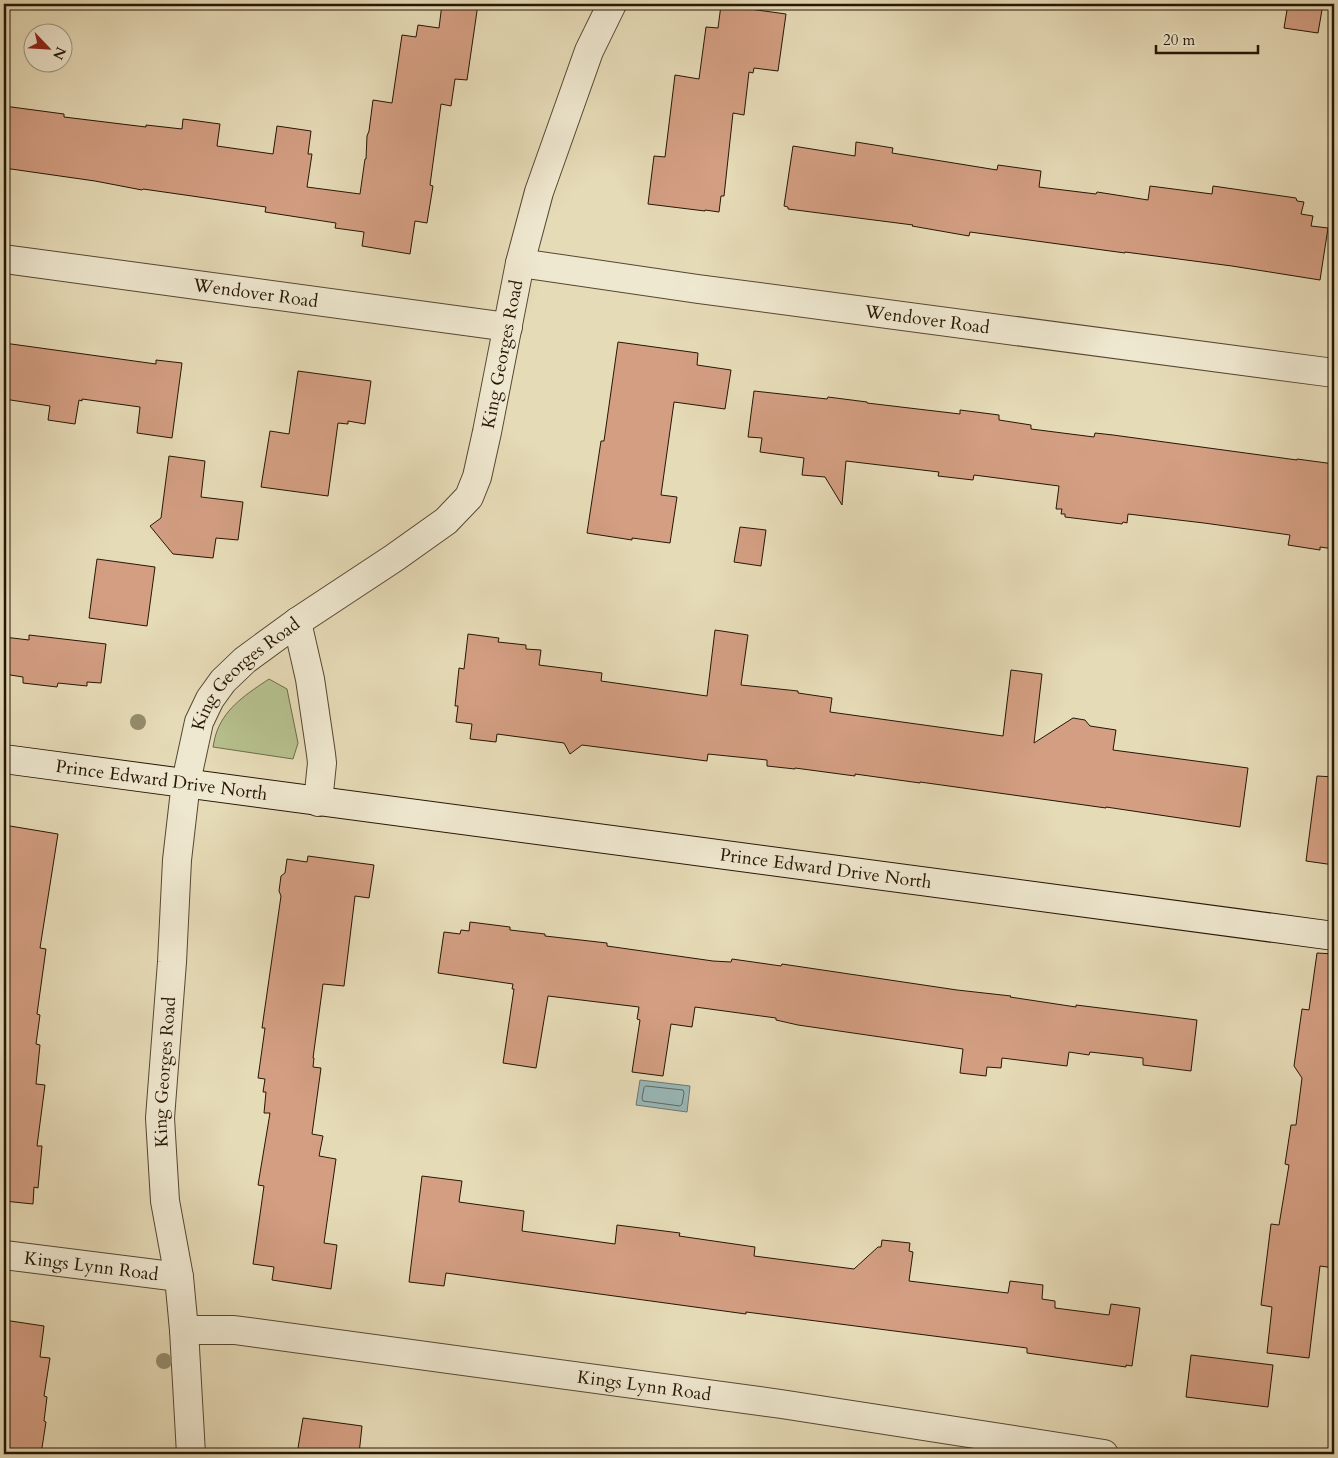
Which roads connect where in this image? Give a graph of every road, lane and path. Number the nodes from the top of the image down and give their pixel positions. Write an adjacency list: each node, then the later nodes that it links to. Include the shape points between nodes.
1 (612, 4): 3 (street, King Georges Road, via 589,51 538,192)
2 (4, 259): 4 (street, Wendover Road)
3 (520, 263): 4 (street, King Georges Road); 5 (street, Wendover Road)
4 (508, 327): 6 (street, King Georges Road, via 477,477 469,497 446,521)
5 (1334, 373)
6 (297, 622): 8 (street, King Georges Road, via 222,681 199,722); 9 (street, via 321,754)
7 (4, 759): 8 (street, Prince Edward Drive North)
8 (186, 782): 9 (street, Prince Edward Drive North); 12 (street, King Georges Road, via 177,860 160,1118 165,1201)
9 (318, 802): 10 (street, Prince Edward Drive North)
10 (1334, 936)
11 (4, 1255): 12 (street, Kings Lynn Road)
12 (178, 1277): 13 (street, King Georges Road)
13 (184, 1330): 14 (street, King Georges Road); 15 (street, Kings Lynn Road, via 234,1330 742,1399)
14 (191, 1454)
15 (1104, 1454)

